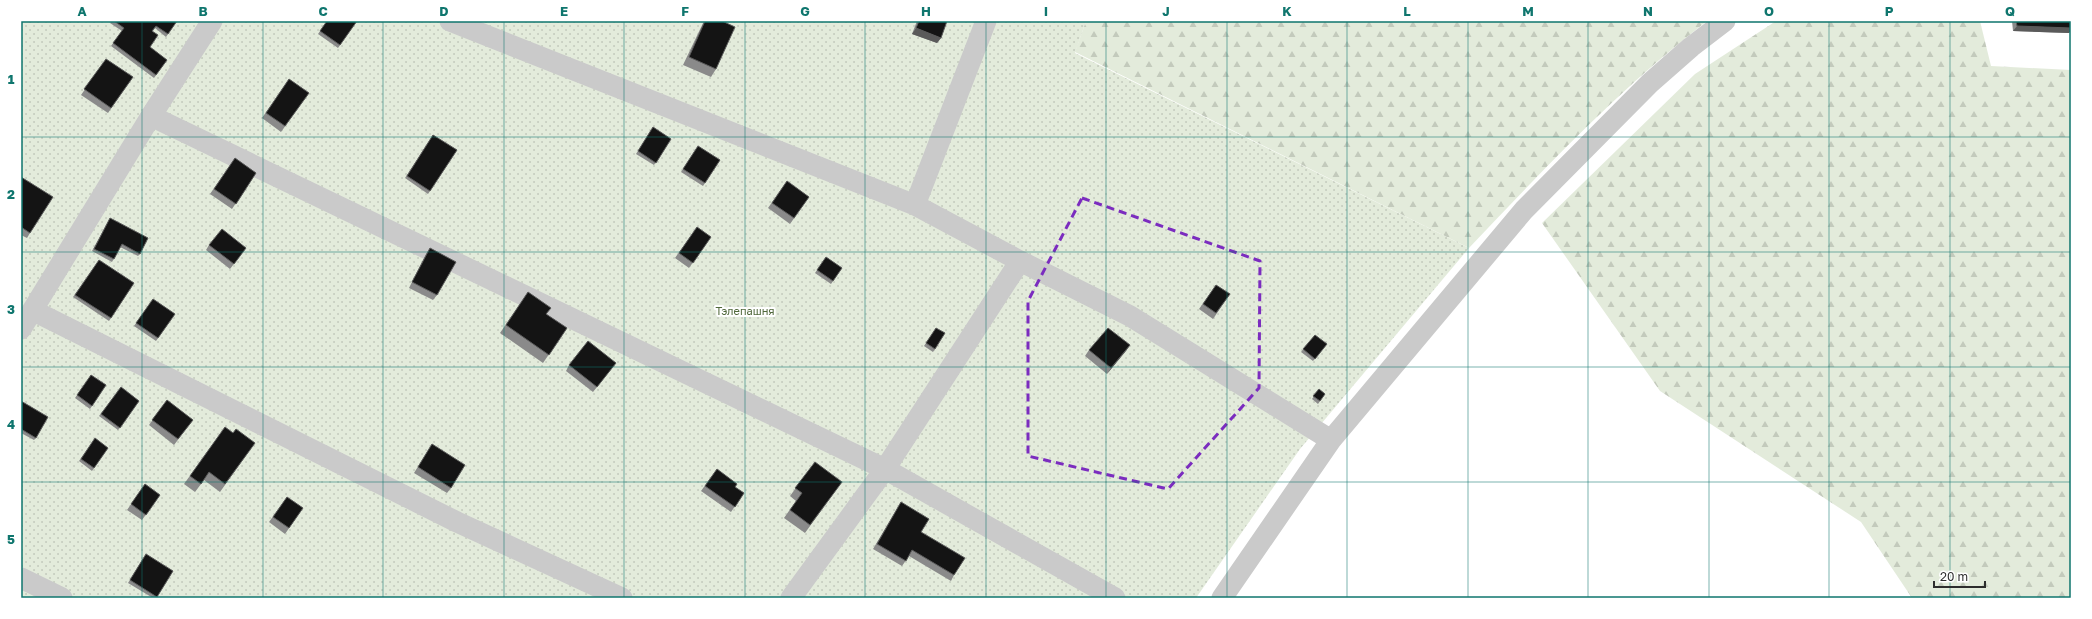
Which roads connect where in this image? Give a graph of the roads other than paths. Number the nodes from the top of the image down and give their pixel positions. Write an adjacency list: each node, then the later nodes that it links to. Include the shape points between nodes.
1 (212, 21): 5 (street)
2 (450, 21): 6 (street)
3 (986, 21): 6 (street)
4 (1725, 21): 10 (street, via 1650,83 1524,210)
5 (151, 116): 8 (street); 11 (street)
6 (915, 205): 7 (street)
7 (1020, 261): 10 (street, via 1130,316); 11 (street)
8 (34, 311): 9 (street); 14 (street, via 457,522)
9 (21, 329)
10 (1331, 440): 17 (street)
11 (885, 469): 15 (street); 16 (street)
12 (21, 578): 13 (street)
13 (62, 598)
14 (622, 598)
15 (791, 598)
16 (1115, 598)
17 (1222, 598)

